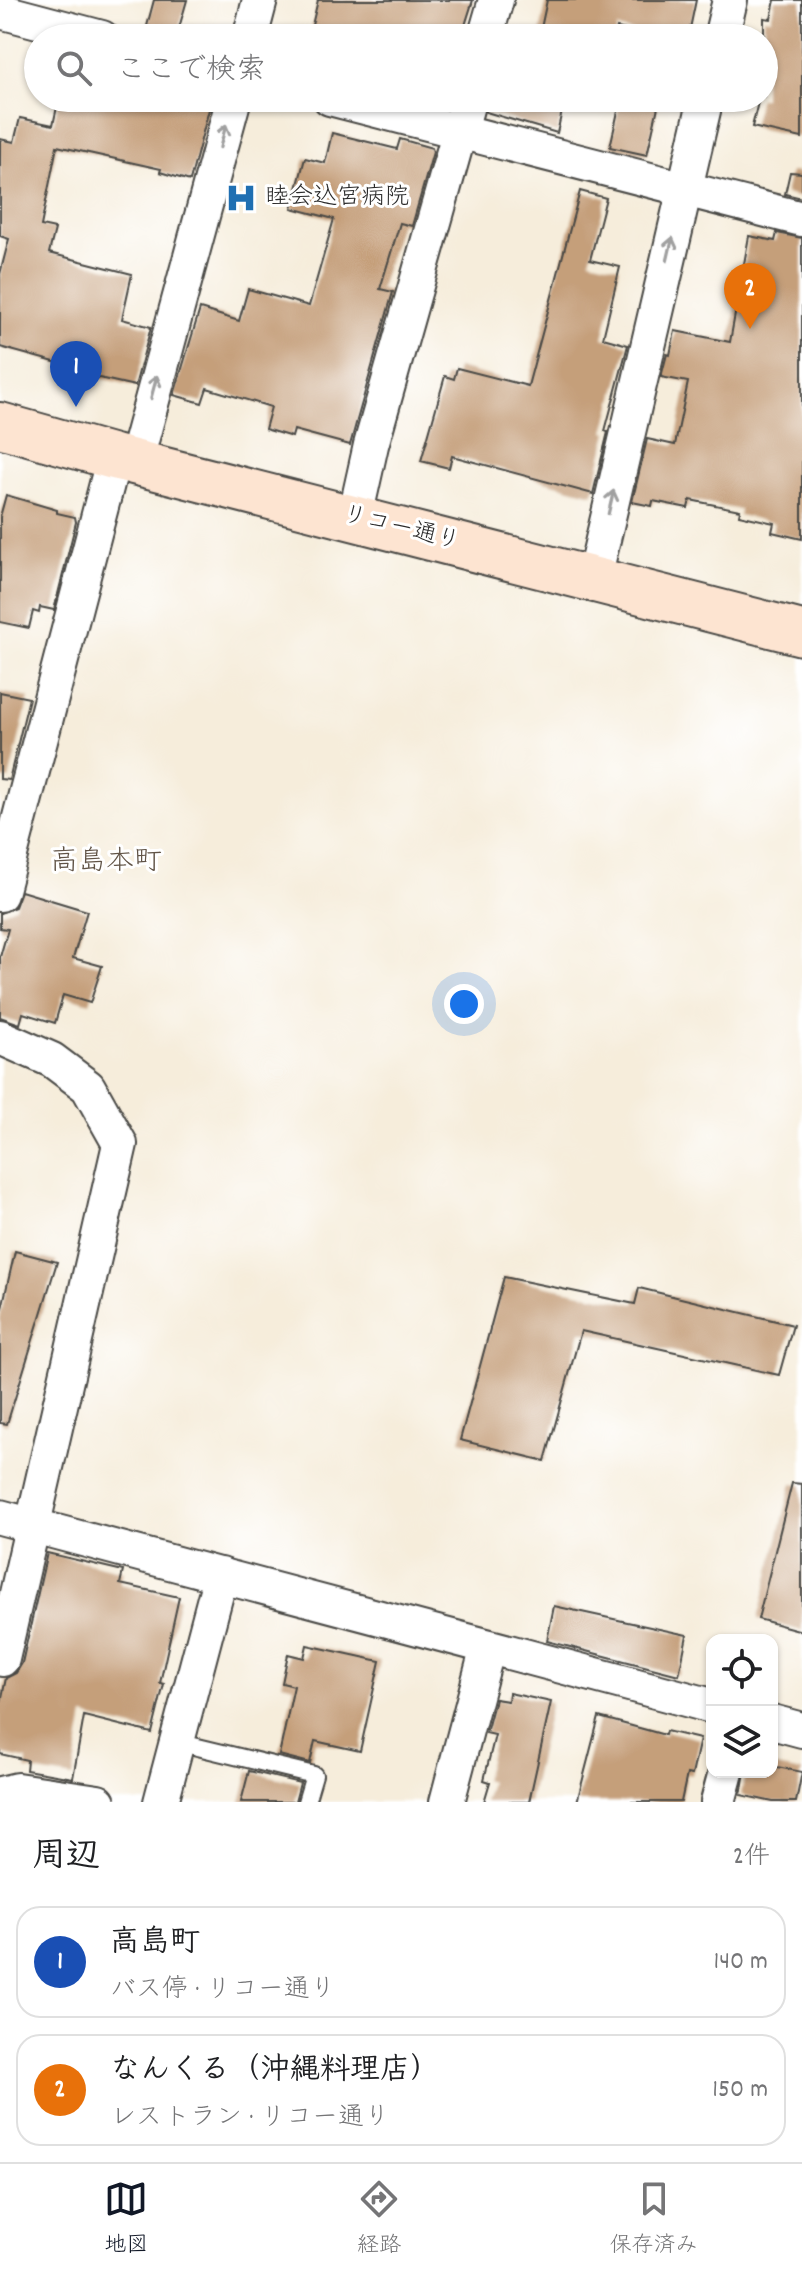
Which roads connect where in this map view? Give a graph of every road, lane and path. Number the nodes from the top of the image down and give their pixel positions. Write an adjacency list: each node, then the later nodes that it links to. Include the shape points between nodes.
1 (260, 0): 6 (street)
2 (496, 0): 7 (street)
3 (730, 0): 8 (street)
4 (0, 11): 5 (street)
5 (49, 24)
6 (254, 24)
7 (489, 24)
8 (724, 24)
9 (230, 112): 17 (street, one-way to 9)
10 (385, 112): 13 (street)
11 (465, 112): 13 (street)
12 (703, 112): 14 (street)
13 (459, 131): 14 (street); 18 (street)
14 (684, 191): 15 (street); 19 (street, one-way to 14)
15 (802, 219)
16 (0, 425): 17 (main road, リコー通り)
17 (125, 460): 18 (main road, リコー通り); 21 (street)
18 (355, 517): 19 (main road, リコー通り)
19 (594, 578): 20 (main road, リコー通り)
20 (802, 633)
21 (0, 894)
22 (0, 1037): 24 (street, via 52,1060 88,1087 120,1144)
23 (0, 1517): 24 (street)
24 (33, 1525): 25 (street); 27 (street)
25 (221, 1575): 26 (street); 31 (street)
26 (488, 1647): 28 (street); 37 (street)
27 (2, 1659)
28 (706, 1704)
29 (778, 1724): 30 (street)
30 (802, 1730)
31 (177, 1742): 35 (street); 36 (lane, via 314,1775)
32 (724, 1778): 38 (street)
33 (0, 1794): 34 (street, via 17,1790)
34 (98, 1802)
35 (161, 1802)
36 (306, 1802)
37 (447, 1802)
38 (718, 1802)

